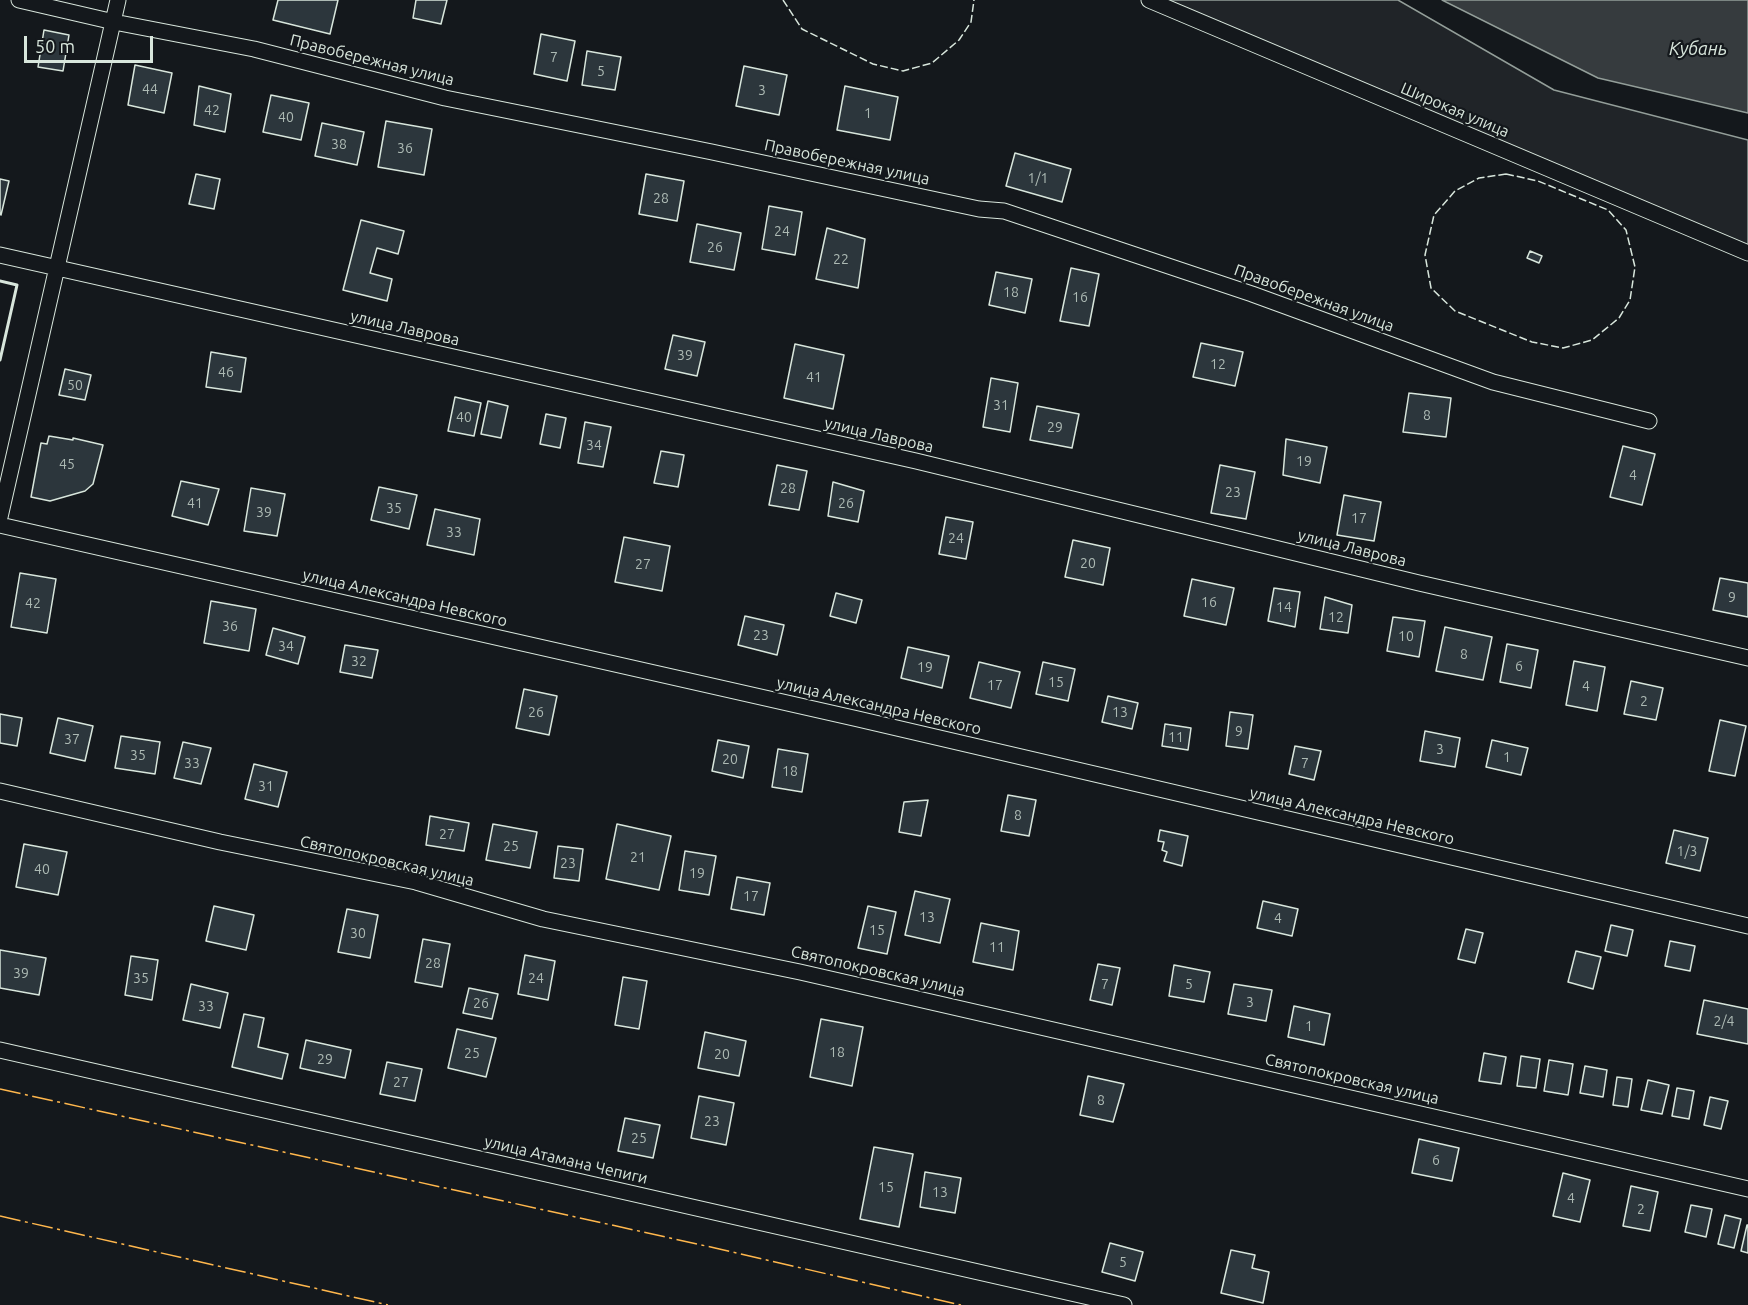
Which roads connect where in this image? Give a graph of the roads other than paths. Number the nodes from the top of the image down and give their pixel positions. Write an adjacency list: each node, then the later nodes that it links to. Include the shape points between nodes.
1 (19, 0): 4 (street, Правобережная улица)
2 (118, 0): 4 (street)
3 (1149, 0): 5 (street, Широкая улица)
4 (114, 22): 7 (street); 8 (street, Правобережная улица, via 254,49 445,98 979,210 1004,211 1252,294 1493,382)
5 (1748, 253)
6 (0, 255): 7 (street, улица Лаврова)
7 (57, 268): 9 (street); 11 (street, улица Лаврова, via 905,459)
8 (1649, 421)
9 (0, 517)
10 (0, 525): 13 (street, улица Александра Невского)
11 (1748, 658)
12 (0, 791): 15 (street, Святопокровская улица, via 416,882 543,919 800,972)
13 (1748, 926)
14 (0, 1050): 16 (street, улица Атамана Чепиги)
15 (1748, 1189)
16 (1124, 1305)

